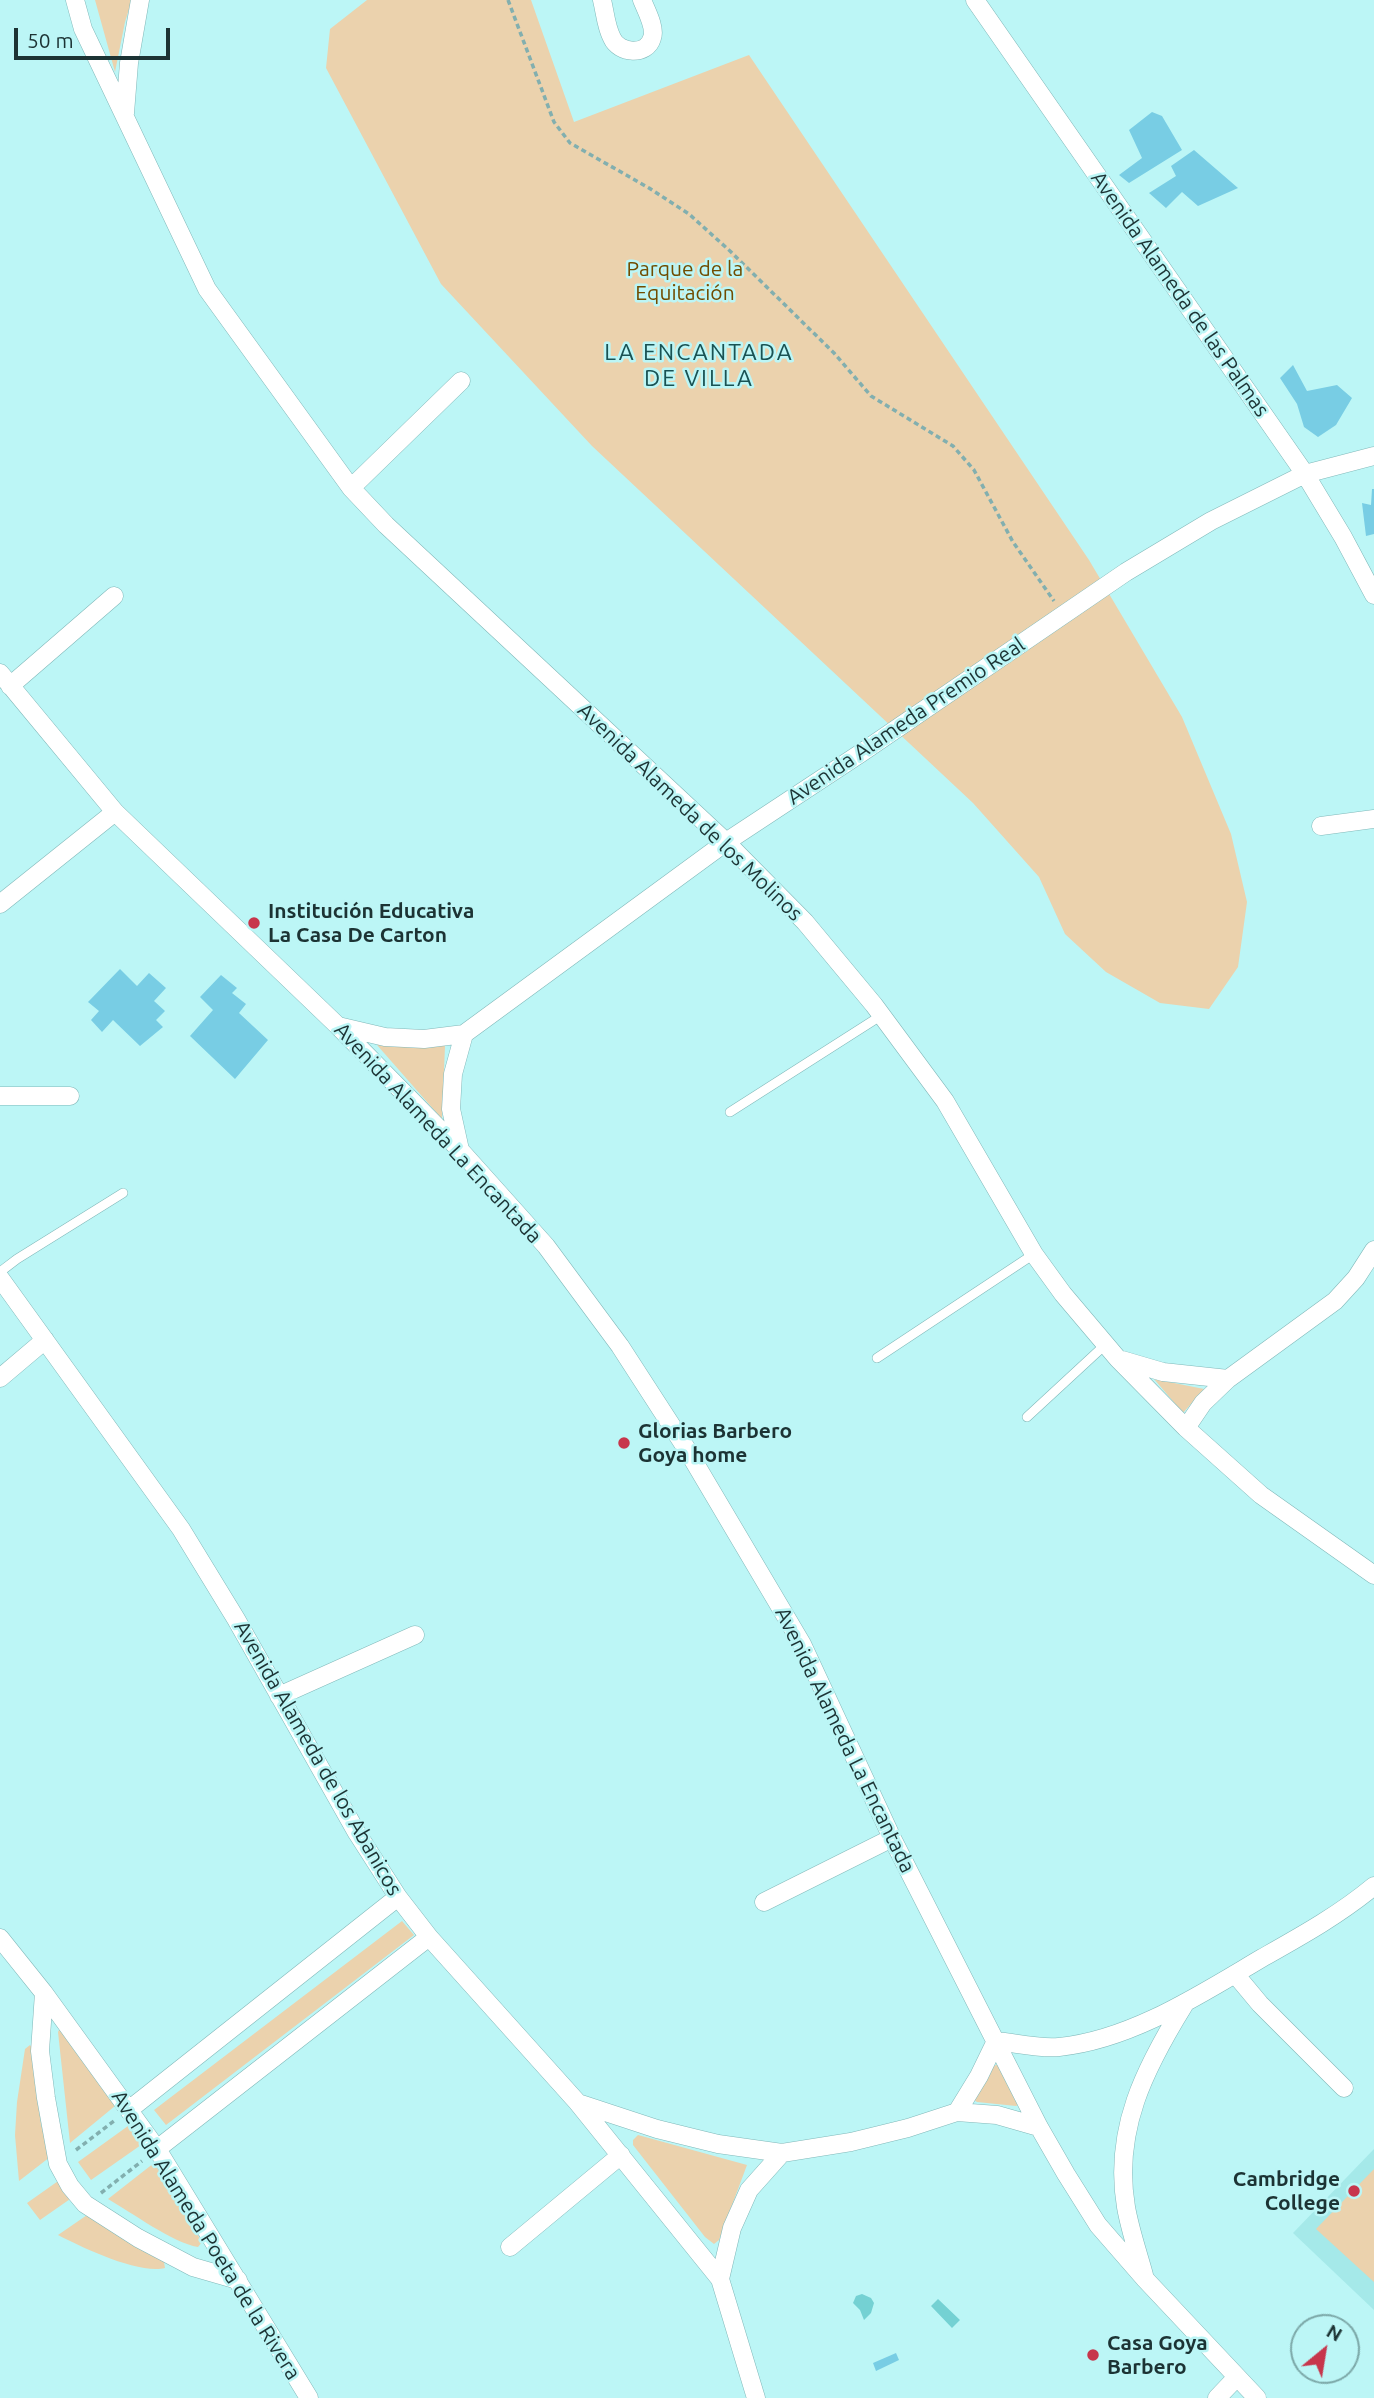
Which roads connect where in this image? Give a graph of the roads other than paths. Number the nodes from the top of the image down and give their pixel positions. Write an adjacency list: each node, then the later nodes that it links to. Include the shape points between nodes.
1 (75, 0): 6 (street, Avenida Alameda de los Molinos, via 83,29)
2 (140, 0): 6 (street)
3 (602, 0): 4 (street, via 617,46 637,51 647,46 653,30)
4 (642, 0)
5 (975, 0): 9 (street, Avenida Alameda de las Palmas)
6 (124, 117): 10 (street, Avenida Alameda de los Molinos, via 207,289)
7 (461, 381): 10 (street)
8 (1374, 456): 9 (street, Avenida Alameda Premio Real)
9 (1305, 474): 11 (street, Avenida Alameda de las Palmas); 17 (street, Avenida Alameda Premio Real, via 1211,521 1126,572)
10 (351, 488): 17 (street, Avenida Alameda de los Molinos, via 386,526)
11 (1374, 594)
12 (114, 596): 13 (street)
13 (5, 680): 14 (street, Avenida Alameda La Encantada)
14 (115, 811): 18 (street); 20 (street, Avenida Alameda La Encantada)
15 (1374, 819): 16 (street)
16 (1321, 826)
17 (726, 842): 19 (street, Avenida Alameda de los Molinos, via 805,922); 21 (street, Avenida Alameda Premio Real)
18 (0, 904)
19 (882, 1015): 24 (lane); 28 (street, Avenida Alameda de los Molinos, via 945,1101)
20 (338, 1027): 21 (street, Avenida Alameda Premio Real, via 385,1037); 25 (street, Avenida Alameda La Encantada)
21 (464, 1034): 25 (street, via 453,1074 451,1109)
22 (0, 1096): 23 (street)
23 (69, 1096)
24 (730, 1112)
25 (460, 1150): 42 (street, Avenida Alameda La Encantada, via 546,1246 620,1346 686,1448 802,1644)
26 (123, 1193): 29 (lane)
27 (1374, 1250): 36 (street, via 1335,1301)
28 (1034, 1254): 32 (street, Avenida Alameda de los Molinos); 33 (lane)
29 (0, 1272)
30 (0, 1278): 31 (street, Avenida Alameda de los Abanicos)
31 (45, 1340): 35 (street); 41 (street, Avenida Alameda de los Abanicos, via 181,1529)
32 (1106, 1345): 34 (street, Avenida Alameda de los Molinos); 37 (lane)
33 (877, 1358)
34 (1118, 1359): 36 (street, via 1163,1373); 38 (street, Avenida Alameda de los Molinos)
35 (0, 1378)
36 (1228, 1379): 38 (street)
37 (1027, 1417)
38 (1186, 1428): 39 (street, Avenida Alameda de los Molinos, via 1261,1494)
39 (1374, 1575)
40 (415, 1635): 41 (street)
41 (279, 1696): 44 (street, Avenida Alameda de los Abanicos)
42 (892, 1838): 45 (street); 51 (street, Avenida Alameda La Encantada)
43 (1374, 1886): 48 (street, via 1345,1910)
44 (398, 1898): 46 (street, Avenida Alameda de los Abanicos); 54 (street)
45 (764, 1902)
46 (429, 1937): 53 (street, Avenida Alameda de los Abanicos); 57 (street)
47 (0, 1938): 49 (street, Avenida Alameda Poeta de la Rivera)
48 (1235, 1974): 50 (street); 52 (street)
49 (44, 1993): 54 (street, Avenida Alameda Poeta de la Rivera); 63 (street, via 40,2051 51,2132 58,2164 71,2186 85,2204 138,2238 193,2267)
50 (1184, 2005): 51 (street, via 1092,2041 1057,2047); 62 (street, via 1138,2088 1126,2133 1126,2207)
51 (996, 2041): 55 (street); 56 (street, Avenida Alameda La Encantada)
52 (1344, 2088)
53 (578, 2103): 58 (street, via 657,2129); 59 (street, Avenida Alameda de los Abanicos)
54 (130, 2109): 57 (street, Avenida Alameda Poeta de la Rivera)
55 (957, 2112): 56 (street, via 997,2115); 58 (street, via 851,2142)
56 (1039, 2127): 62 (street, Avenida Alameda La Encantada, via 1098,2225)
57 (157, 2149): 63 (street, Avenida Alameda Poeta de la Rivera)
58 (782, 2153): 61 (street, via 749,2190 732,2228)
59 (621, 2155): 60 (street); 61 (street, Avenida Alameda de los Abanicos)
60 (509, 2247)
61 (720, 2279): 66 (street)
62 (1145, 2279): 64 (street, Avenida Alameda La Encantada)
63 (238, 2280): 65 (street, Avenida Alameda Poeta de la Rivera)
64 (1236, 2378): 67 (street); 68 (street, Avenida Alameda La Encantada)
65 (309, 2398)
66 (756, 2398)
67 (1217, 2398)
68 (1257, 2398)

